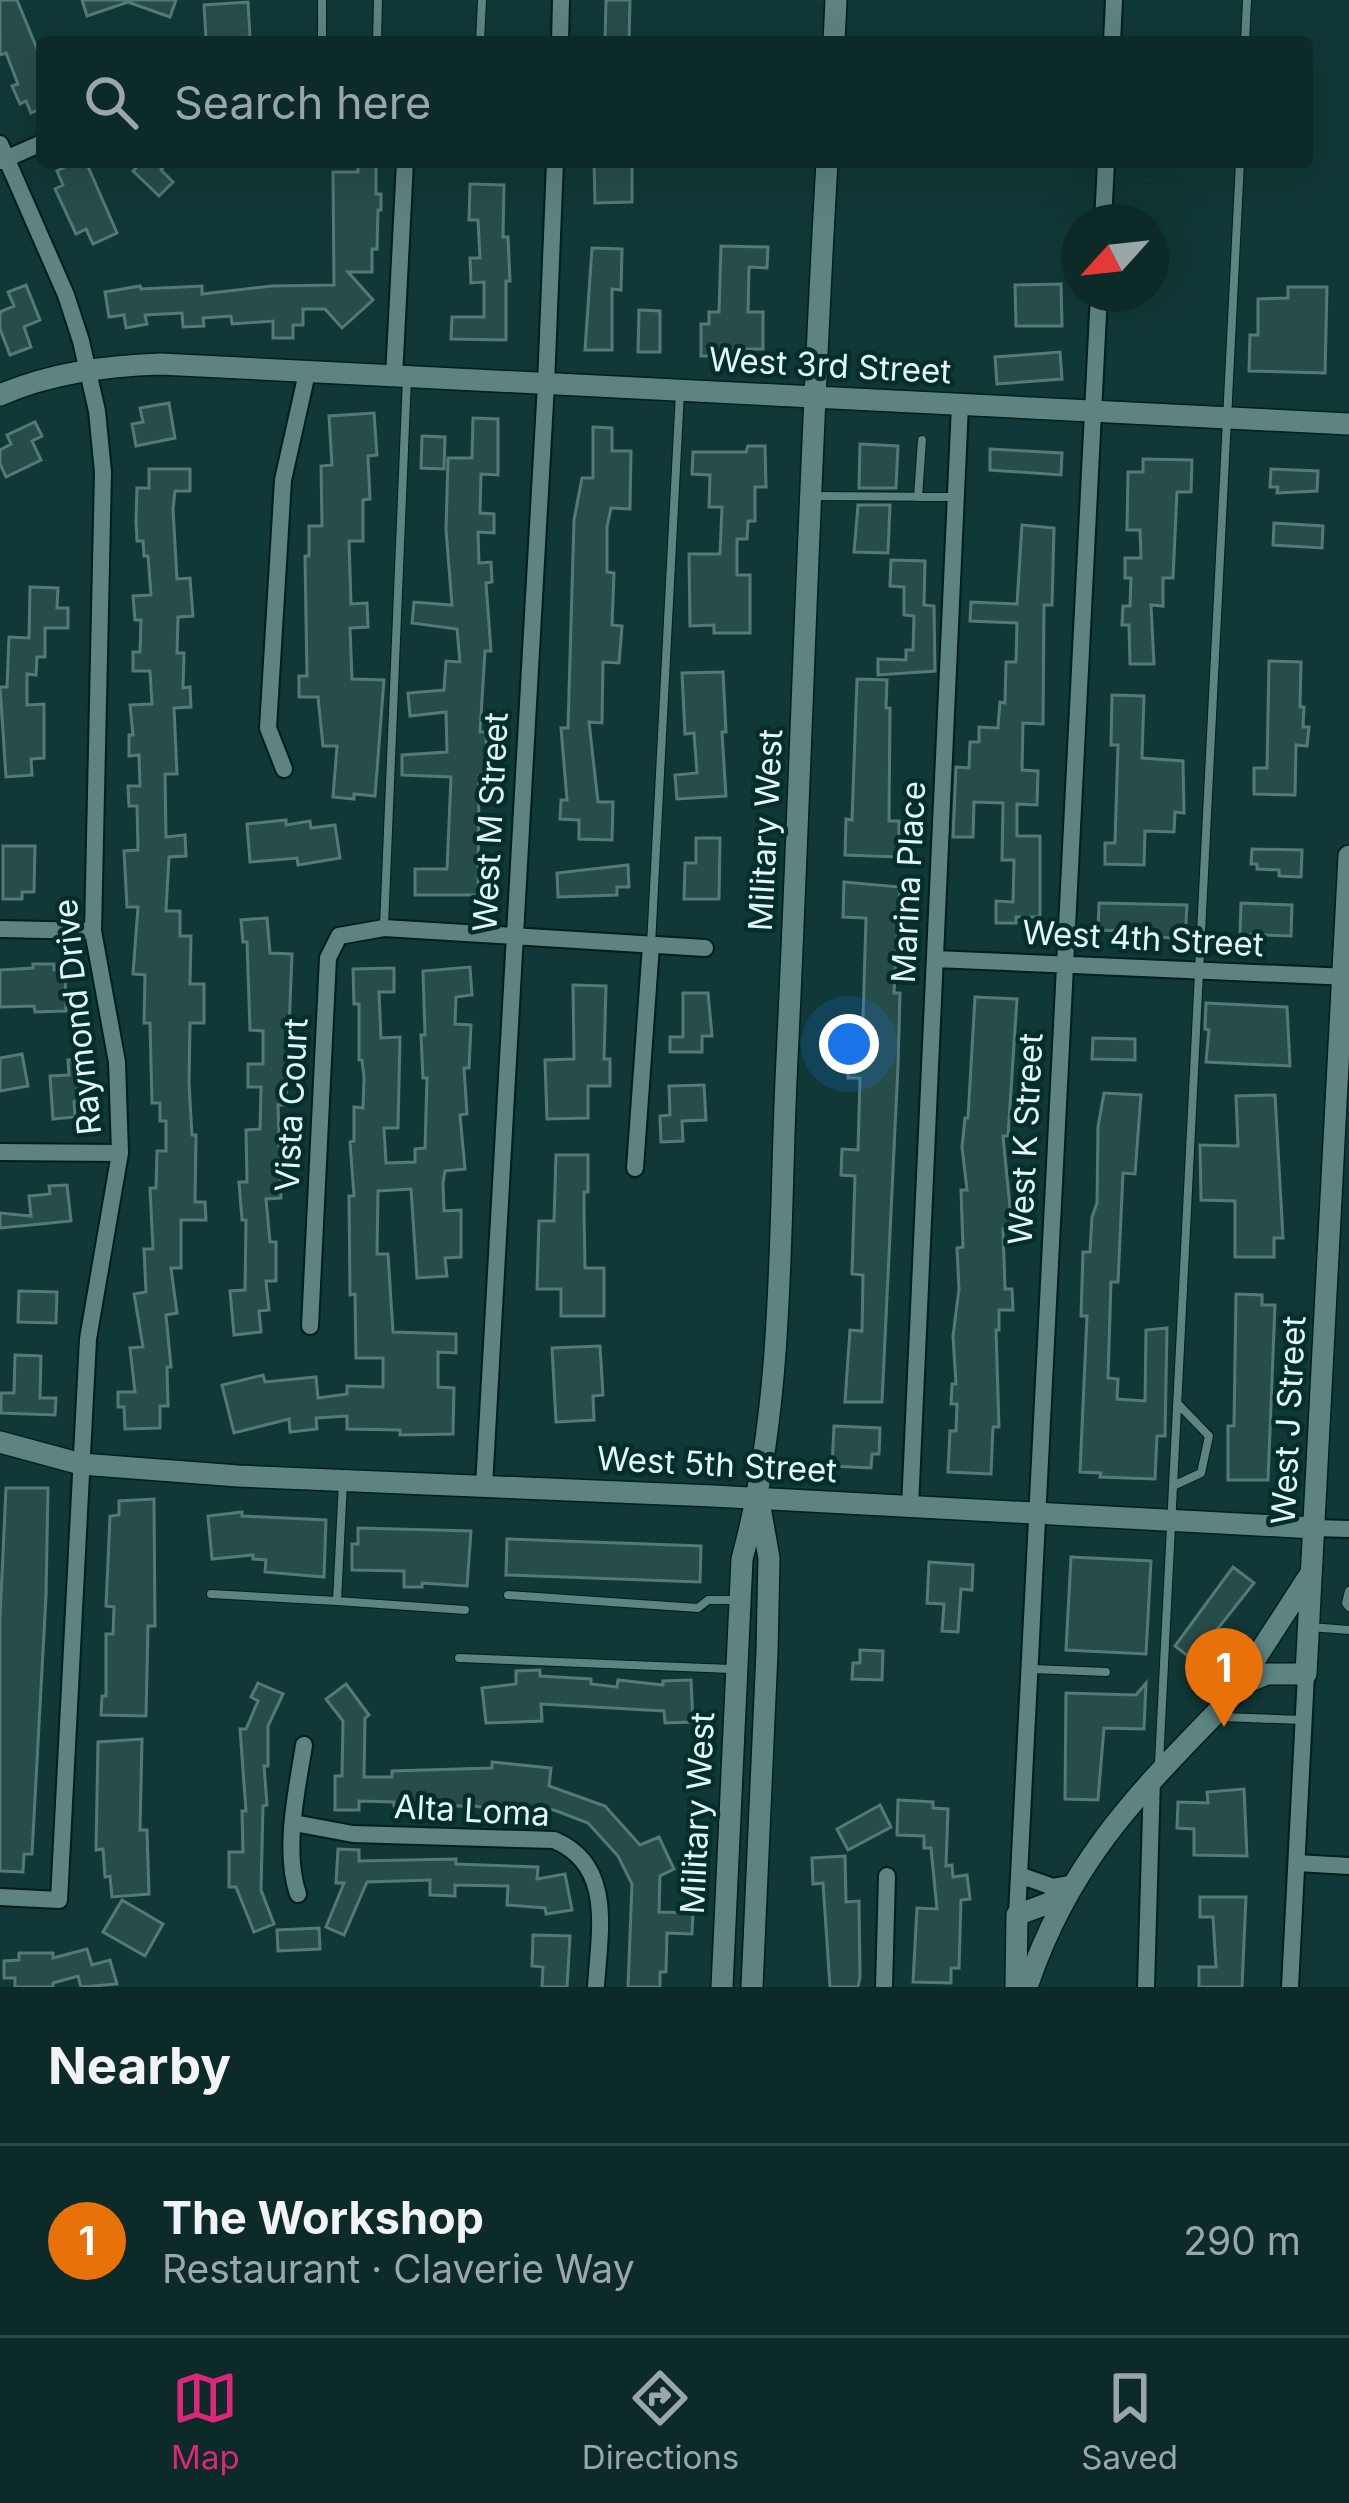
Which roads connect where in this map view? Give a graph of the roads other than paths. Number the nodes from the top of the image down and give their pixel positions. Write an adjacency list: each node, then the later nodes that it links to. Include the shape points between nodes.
1 (322, 0): 8 (lane)
2 (378, 0): 9 (lane)
3 (482, 0): 10 (lane)
4 (561, 0): 11 (street)
5 (836, 0): 12 (street)
6 (1114, 0): 13 (street)
7 (1247, 0): 14 (lane)
8 (322, 36)
9 (377, 36)
10 (480, 36)
11 (560, 36)
12 (834, 36)
13 (1112, 36)
14 (1245, 36)
15 (36, 145): 16 (street)
16 (2, 154): 24 (street, Raymond Drive, via 66,295)
17 (405, 168): 26 (street)
18 (555, 168): 27 (street, West M Street)
19 (827, 168): 30 (street, Military West)
20 (1106, 168): 22 (street)
21 (1240, 168): 33 (lane)
22 (1104, 204)
23 (1098, 312): 32 (street, West K Street)
24 (89, 370): 25 (street, West 3rd Street, via 160,364); 29 (street, West 3rd Street); 43 (street, Raymond Drive, via 103,472)
25 (307, 373): 26 (street, West 3rd Street); 39 (street, via 283,480 268,728)
26 (400, 377): 27 (street, West 3rd Street); 41 (lane)
27 (546, 384): 28 (street, West 3rd Street); 44 (street, West M Street)
28 (680, 391): 30 (street, West 3rd Street); 45 (lane)
29 (0, 395)
30 (813, 398): 31 (street, West 3rd Street); 36 (street, Military West)
31 (961, 405): 32 (street, West 3rd Street); 38 (street, Marina Place)
32 (1094, 411): 33 (street, West 3rd Street); 48 (street, West K Street)
33 (1227, 418): 34 (street, West 3rd Street); 49 (lane)
34 (1349, 424)
35 (922, 440): 37 (lane)
36 (812, 496): 37 (lane); 61 (street, Military West, via 774,1340)
37 (918, 497): 38 (lane)
38 (956, 497): 47 (street, Marina Place)
39 (284, 769)
40 (1349, 856): 50 (street, West J Street)
41 (384, 928): 44 (street); 54 (street, Vista Court, via 339,935 328,958)
42 (0, 929): 43 (street)
43 (93, 931): 52 (street, Raymond Drive, via 117,1061)
44 (513, 935): 45 (street); 59 (street, West M Street)
45 (650, 945): 46 (street); 53 (street)
46 (705, 948)
47 (935, 959): 48 (street, West 4th Street); 62 (street, Marina Place)
48 (1066, 965): 49 (street, West 4th Street); 63 (street, West K Street)
49 (1200, 970): 50 (street, West 4th Street); 55 (lane)
50 (1346, 977): 65 (street, West J Street)
51 (0, 1152): 52 (street)
52 (120, 1153): 57 (street, Raymond Drive, via 88,1339)
53 (635, 1168)
54 (310, 1326)
55 (1177, 1402): 60 (lane); 60 (lane, via 1209,1436 1201,1473)
56 (0, 1442): 57 (street, West 5th Street)
57 (81, 1464): 58 (street, West 5th Street); 94 (street, Raymond Drive, via 59,1900)
58 (344, 1481): 59 (street, West 5th Street); 72 (lane)
59 (484, 1486): 61 (street, West 5th Street)
60 (1173, 1486): 64 (lane)
61 (758, 1501): 62 (street, West 5th Street); 71 (street, Military West); 98 (street, Military West, via 769,1582)
62 (910, 1507): 63 (street, West 5th Street)
63 (1040, 1513): 64 (street, West 5th Street); 78 (street, West K Street)
64 (1170, 1520): 65 (street, West 5th Street); 86 (lane, via 1164,1729)
65 (1315, 1528): 66 (street, West 5th Street); 67 (street, West J Street)
66 (1349, 1529)
67 (1311, 1573): 75 (street, West J Street); 82 (street)
68 (1349, 1591): 73 (lane)
69 (211, 1594): 72 (lane)
70 (508, 1595): 71 (lane, via 698,1608 708,1600)
71 (741, 1600): 79 (street, Military West)
72 (337, 1601): 74 (lane)
73 (1349, 1607)
74 (465, 1610)
75 (1309, 1627): 76 (lane); 81 (street, West J Street)
76 (1349, 1630)
77 (459, 1658): 79 (lane)
78 (1031, 1669): 80 (lane); 90 (street, West K Street)
79 (739, 1670): 97 (street, Military West)
80 (1106, 1672)
81 (1306, 1674): 82 (street); 84 (street, West J Street)
82 (1245, 1683): 83 (street)
83 (1212, 1717): 84 (lane); 86 (street)
84 (1304, 1720): 88 (street, West J Street)
85 (304, 1744): 87 (street)
86 (1155, 1775): 92 (street); 102 (street)
87 (294, 1823): 93 (street); 96 (street, Alta Loma, via 353,1834 568,1846 596,1878)
88 (1297, 1863): 89 (street); 103 (street, West J Street)
89 (1349, 1866)
90 (1019, 1875): 92 (street, via 1053,1887); 95 (street, West K Street)
91 (887, 1876): 99 (street)
92 (1071, 1884): 95 (street); 101 (street)
93 (298, 1894)
94 (0, 1897)
95 (1017, 1915): 100 (street, West K Street)
96 (596, 1987)
97 (722, 1987)
98 (752, 1987)
99 (884, 1987)
100 (1016, 1987)
101 (1027, 1987)
102 (1146, 1987)
103 (1290, 1987)

